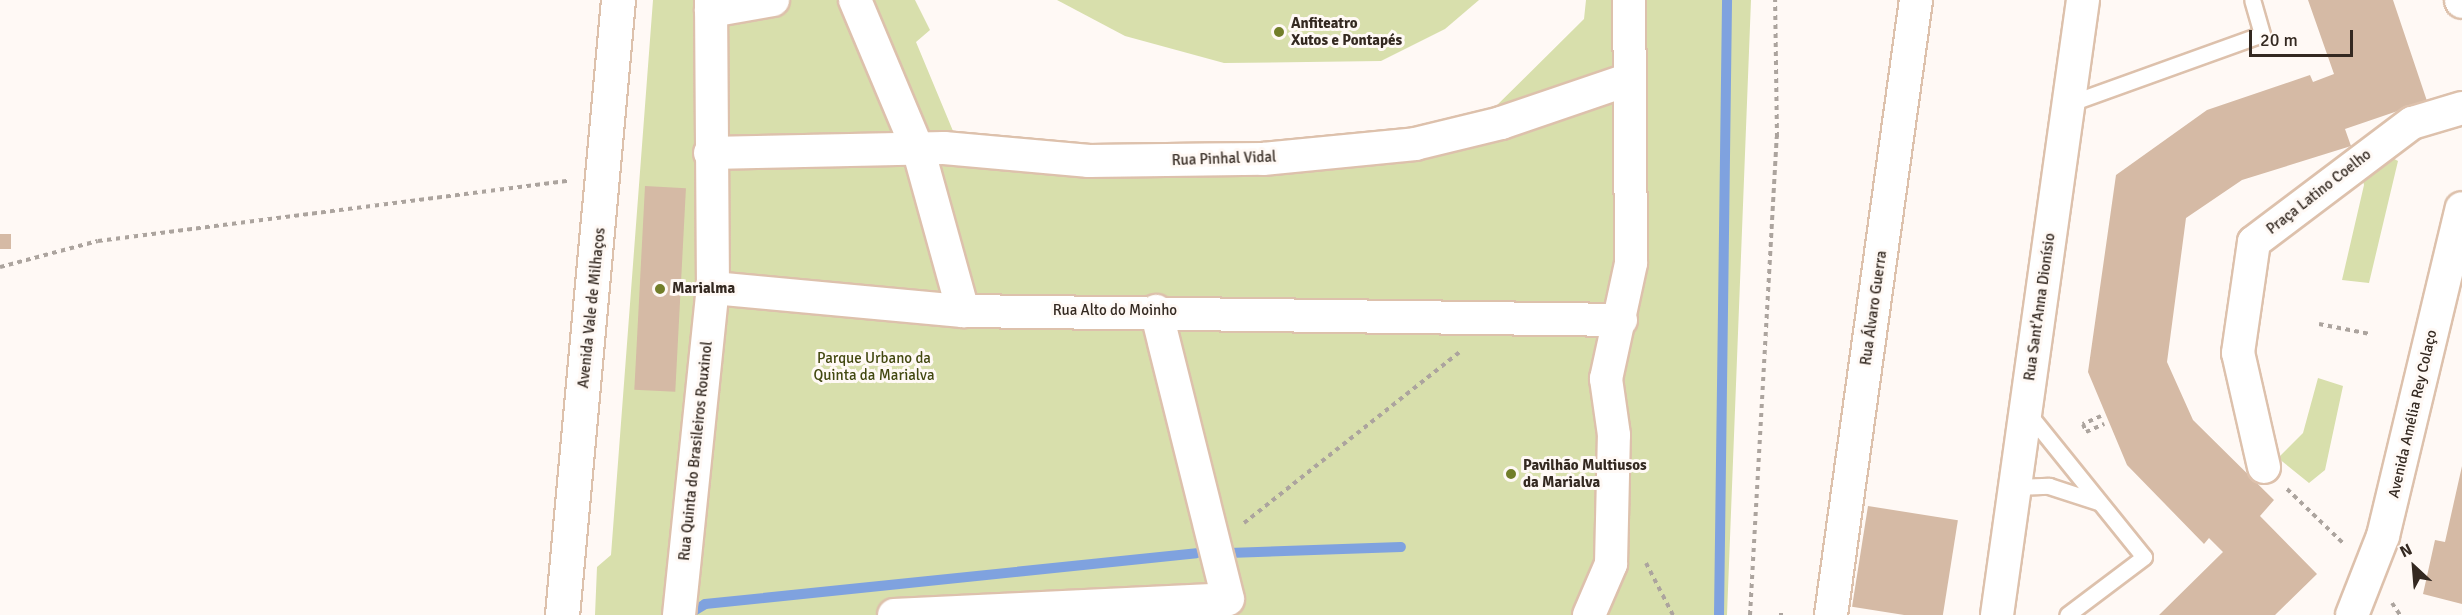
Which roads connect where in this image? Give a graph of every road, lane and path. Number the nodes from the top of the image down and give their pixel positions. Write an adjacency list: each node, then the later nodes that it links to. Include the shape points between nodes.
1 (618, 0): 15 (street, Avenida Vale de Milhaços)
2 (773, 0): 9 (street)
3 (855, 0): 13 (street)
4 (1629, 0): 10 (street)
5 (1775, 0): 38 (path, via 1776,137)
6 (1916, 0): 41 (street, Rua Álvaro Guerra)
7 (2083, 0): 11 (street, Rua Sant'Anna Dionísio)
8 (2252, 0): 11 (lane, via 2262,34)
9 (711, 6): 14 (street, Rua Quinta do Brasileiros Rouxinol)
10 (1630, 79): 13 (street, Rua Pinhal Vidal, via 1501,123 1416,144 1263,159 1089,161); 22 (street, via 1631,263)
11 (2068, 104): 25 (street, Rua Sant'Anna Dionísio)
12 (2462, 108): 28 (street, Praça Latino Coelho, via 2412,123 2254,242 2238,354)
13 (931, 150): 14 (street, Rua Pinhal Vidal); 19 (street)
14 (710, 153): 18 (street, Rua Quinta do Brasileiros Rouxinol)
15 (605, 178): 17 (path, via 476,189 98,241); 35 (street, Avenida Vale de Milhaços)
16 (2462, 208): 32 (street, Avenida Amélia Rey Colaço)
17 (0, 267)
18 (712, 288): 19 (street, Rua Alto do Moinho); 34 (street, Rua Quinta do Brasileiros Rouxinol)
19 (963, 311): 20 (street, Rua Alto do Moinho)
20 (1156, 311): 21 (street, Rua Alto do Moinho); 33 (street)
21 (1511, 317): 22 (street, Rua Alto do Moinho); 33 (path)
22 (1621, 320): 37 (street, via 1606,379 1614,491 1611,564)
23 (2319, 324): 24 (path)
24 (2370, 334)
25 (2026, 409): 29 (street, Rua Sant'Anna Dionísio); 31 (lane)
26 (2101, 416): 27 (path, via 2083,424 2086,432)
27 (2104, 423)
28 (2264, 467)
29 (2015, 487): 31 (lane, via 2049,486); 42 (street, Rua Sant'Anna Dionísio)
30 (2294, 496): 32 (path)
31 (2098, 502): 43 (lane, via 2144,557)
32 (2373, 571): 44 (street, Avenida Amélia Rey Colaço)
33 (1224, 583): 36 (street)
34 (680, 609)
35 (562, 615)
36 (894, 615)
37 (1589, 615)
38 (1750, 615)
39 (1779, 615): 40 (path)
40 (1784, 615)
41 (1831, 615)
42 (1997, 615)
43 (2067, 615)
44 (2352, 615)

